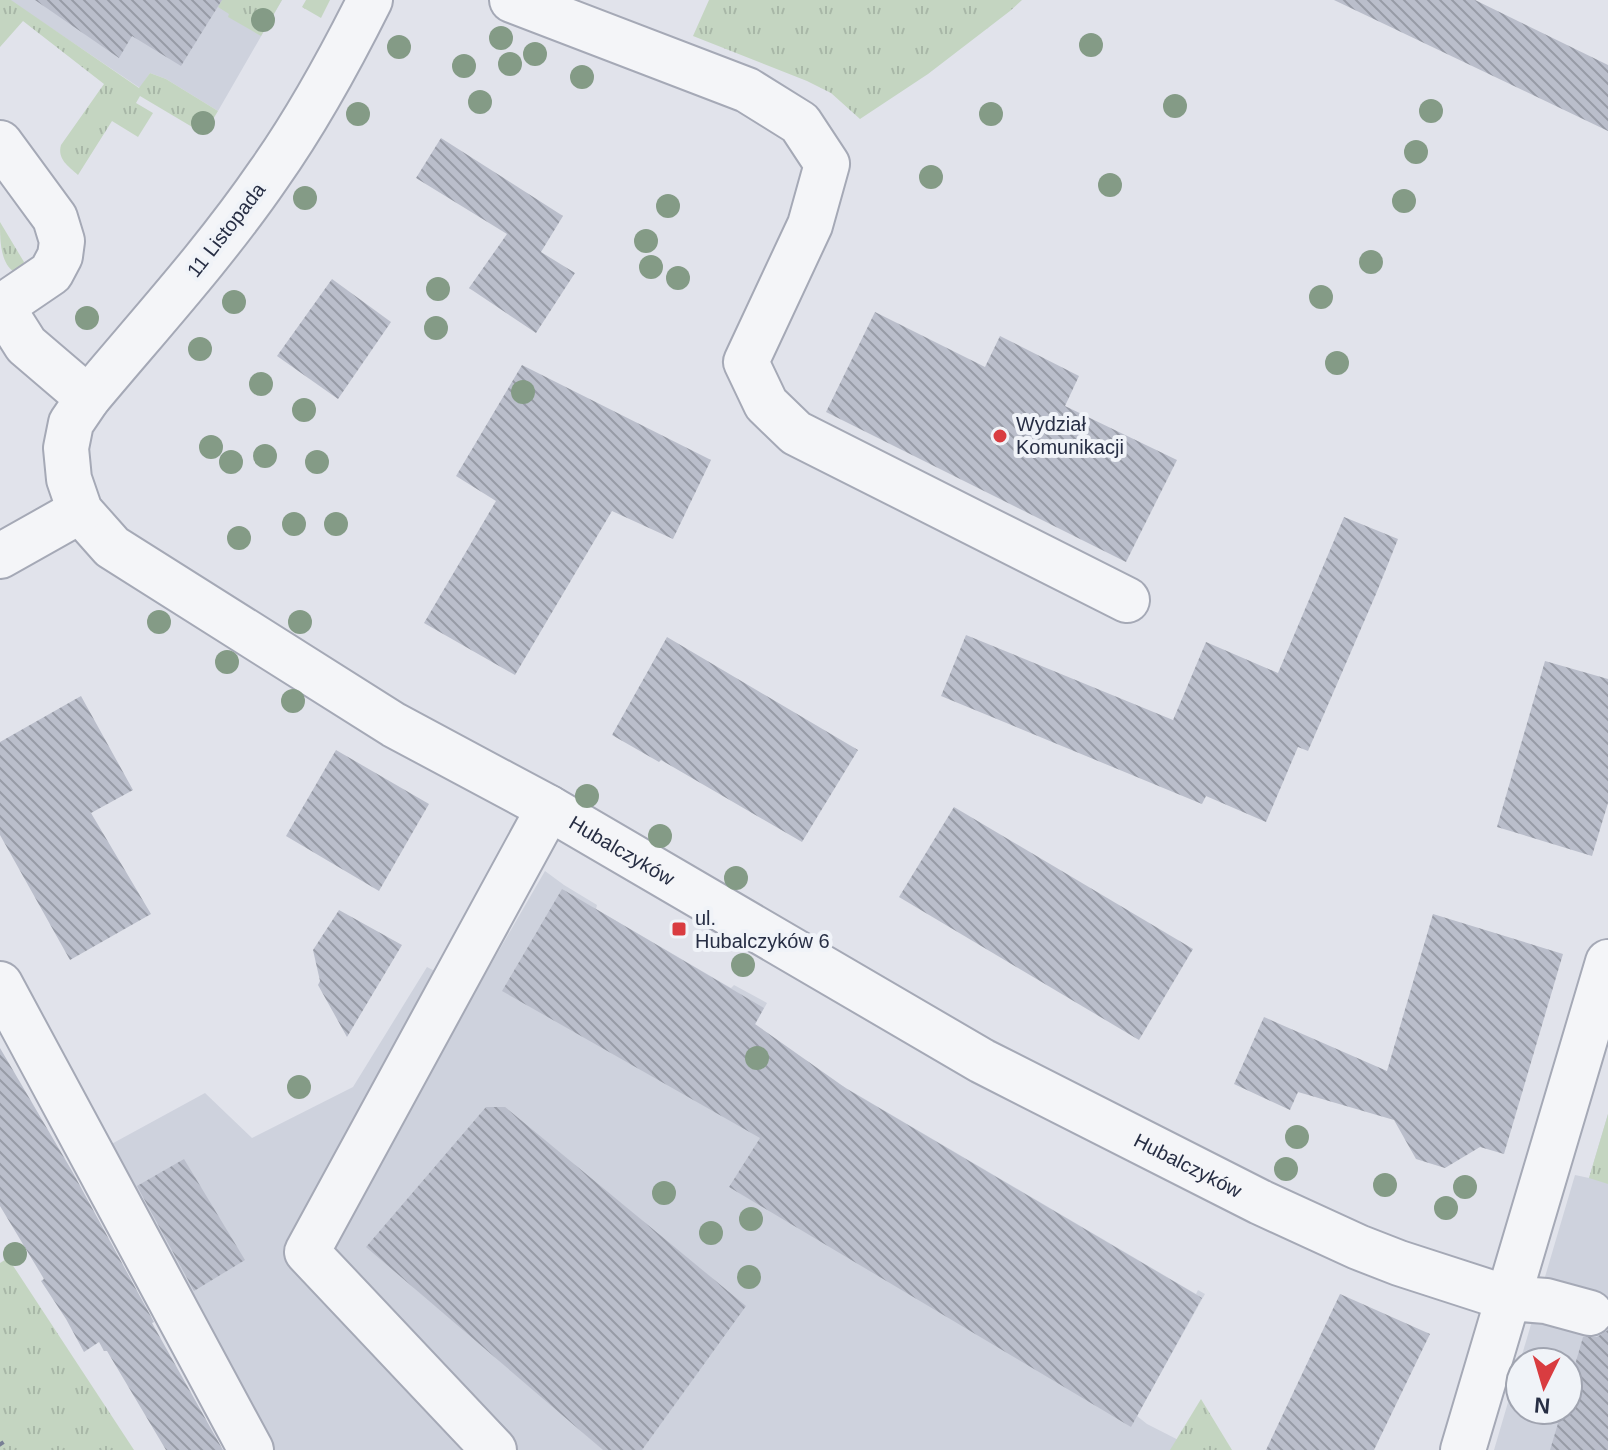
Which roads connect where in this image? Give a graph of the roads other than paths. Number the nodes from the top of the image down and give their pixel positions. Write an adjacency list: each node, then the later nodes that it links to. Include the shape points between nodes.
1 (370, 0): 5 (street, 11 Listopada, via 332,74 269,174)
2 (512, 0): 9 (street, via 747,90 800,123 827,164 810,225 746,362 766,404 796,433)
3 (0, 143): 4 (street, via 55,218 62,241 51,273)
4 (1, 305): 5 (street, via 26,345)
5 (88, 398): 6 (street, 11 Listopada, via 71,423)
6 (66, 448): 7 (street, Hubalczyków)
7 (80, 511): 8 (street); 10 (street, Hubalczyków, via 112,547 200,604 394,725)
8 (0, 556)
9 (1127, 600)
10 (549, 808): 13 (street, Hubalczyków, via 982,1061 1358,1247); 16 (street, via 307,1252)
11 (1608, 962): 13 (street)
12 (0, 984): 15 (street)
13 (1507, 1298): 14 (street, Hubalczyków); 17 (street)
14 (1590, 1313)
15 (251, 1450)
16 (494, 1450)
17 (1463, 1450)

